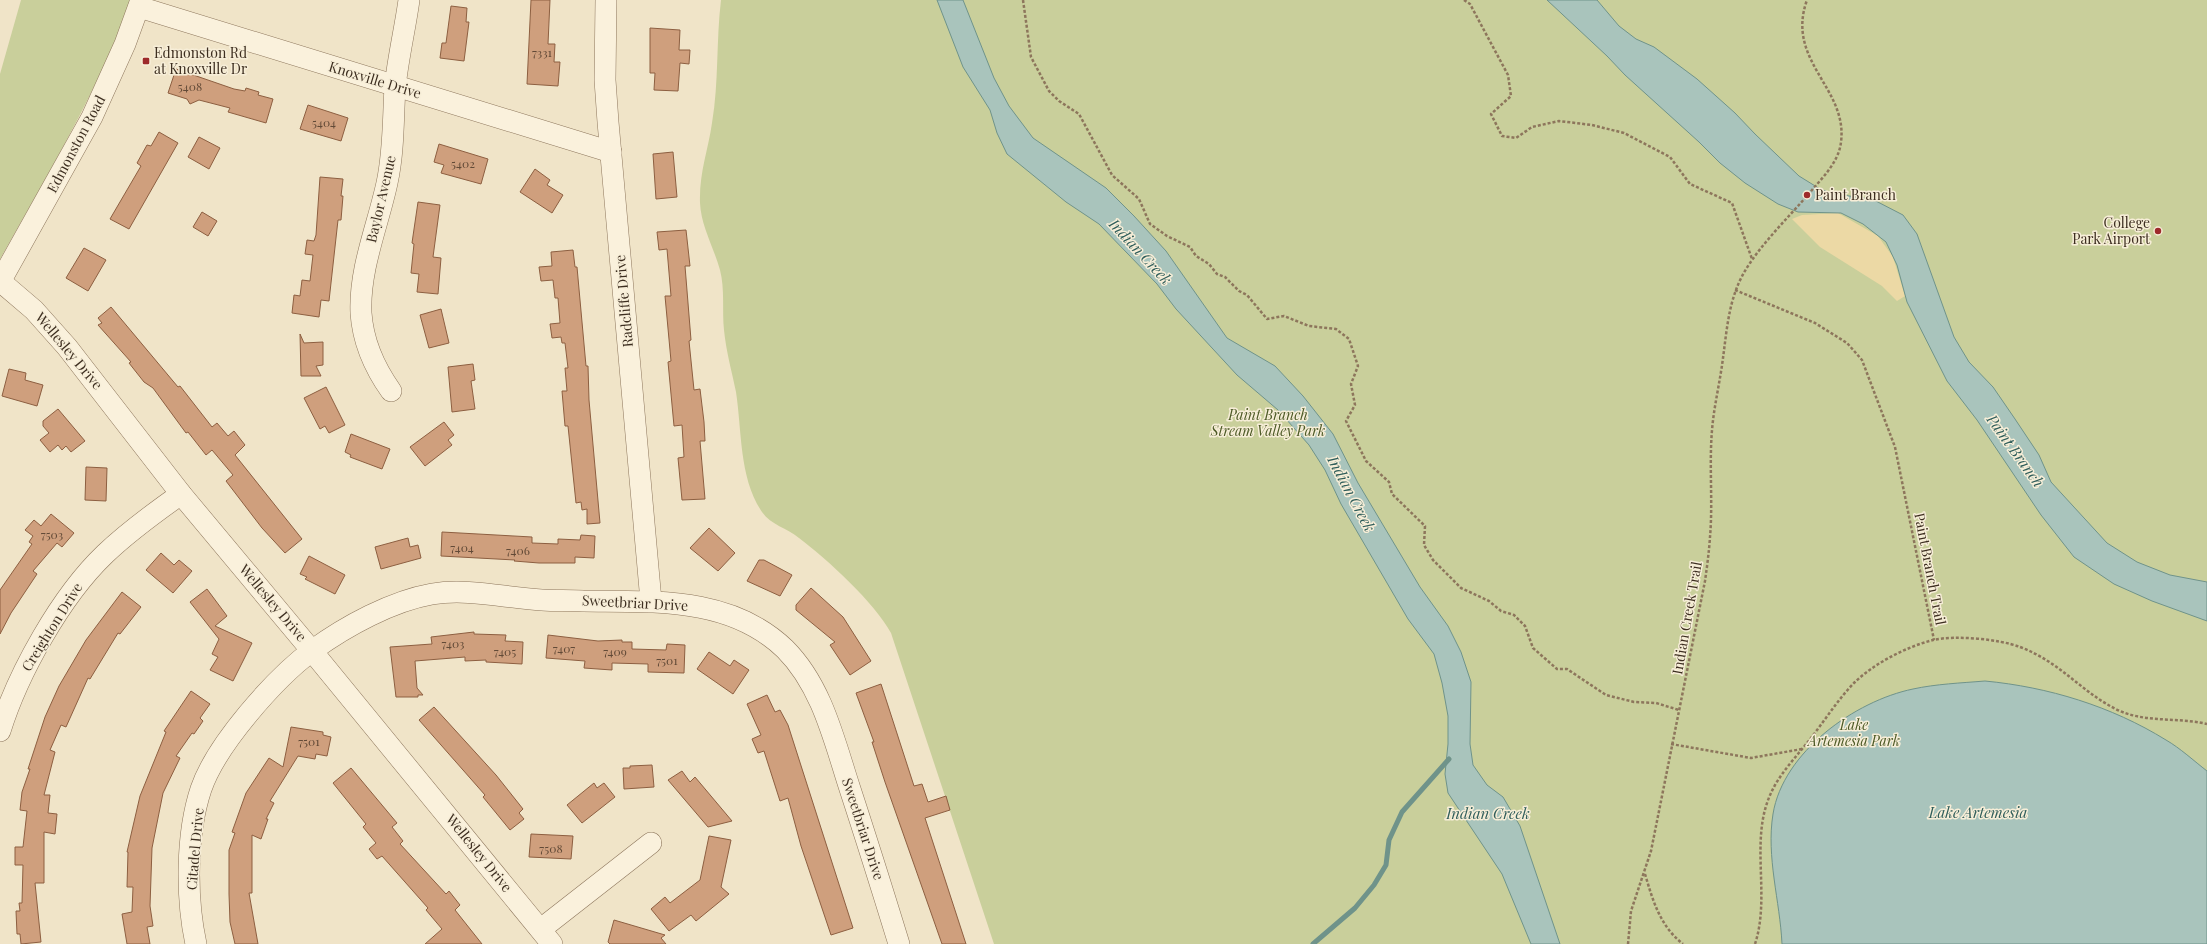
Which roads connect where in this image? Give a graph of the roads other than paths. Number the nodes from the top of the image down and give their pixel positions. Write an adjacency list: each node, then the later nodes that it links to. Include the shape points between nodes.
1 (409, 0): 4 (street, Baylor Avenue)
2 (606, 0): 5 (street, Radcliffe Drive, via 605,80)
3 (140, 4): 4 (street, Knoxville Drive); 6 (street, Edmonston Road, via 92,117)
4 (395, 86): 5 (street, Knoxville Drive); 7 (street, Baylor Avenue, via 392,153 367,260 361,312 370,357)
5 (611, 152): 9 (street, Radcliffe Drive)
6 (0, 281): 8 (street, Wellesley Drive, via 34,310 67,347)
7 (391, 391)
8 (181, 494): 10 (street, Wellesley Drive); 11 (street, Creighton Drive, via 133,529 80,581 20,678)
9 (651, 601): 10 (street, Sweetbriar Drive, via 542,600 478,593 436,593 394,605); 15 (street, Sweetbriar Drive, via 690,605 739,617 776,641 802,668 825,713)
10 (312, 651): 13 (street, Wellesley Drive); 14 (street, Citadel Drive, via 253,708 216,760 202,787 196,812 190,864 192,925)
11 (0, 731)
12 (651, 843): 13 (street, Wellesley Drive)
13 (547, 937)
14 (196, 944)
15 (899, 944)

